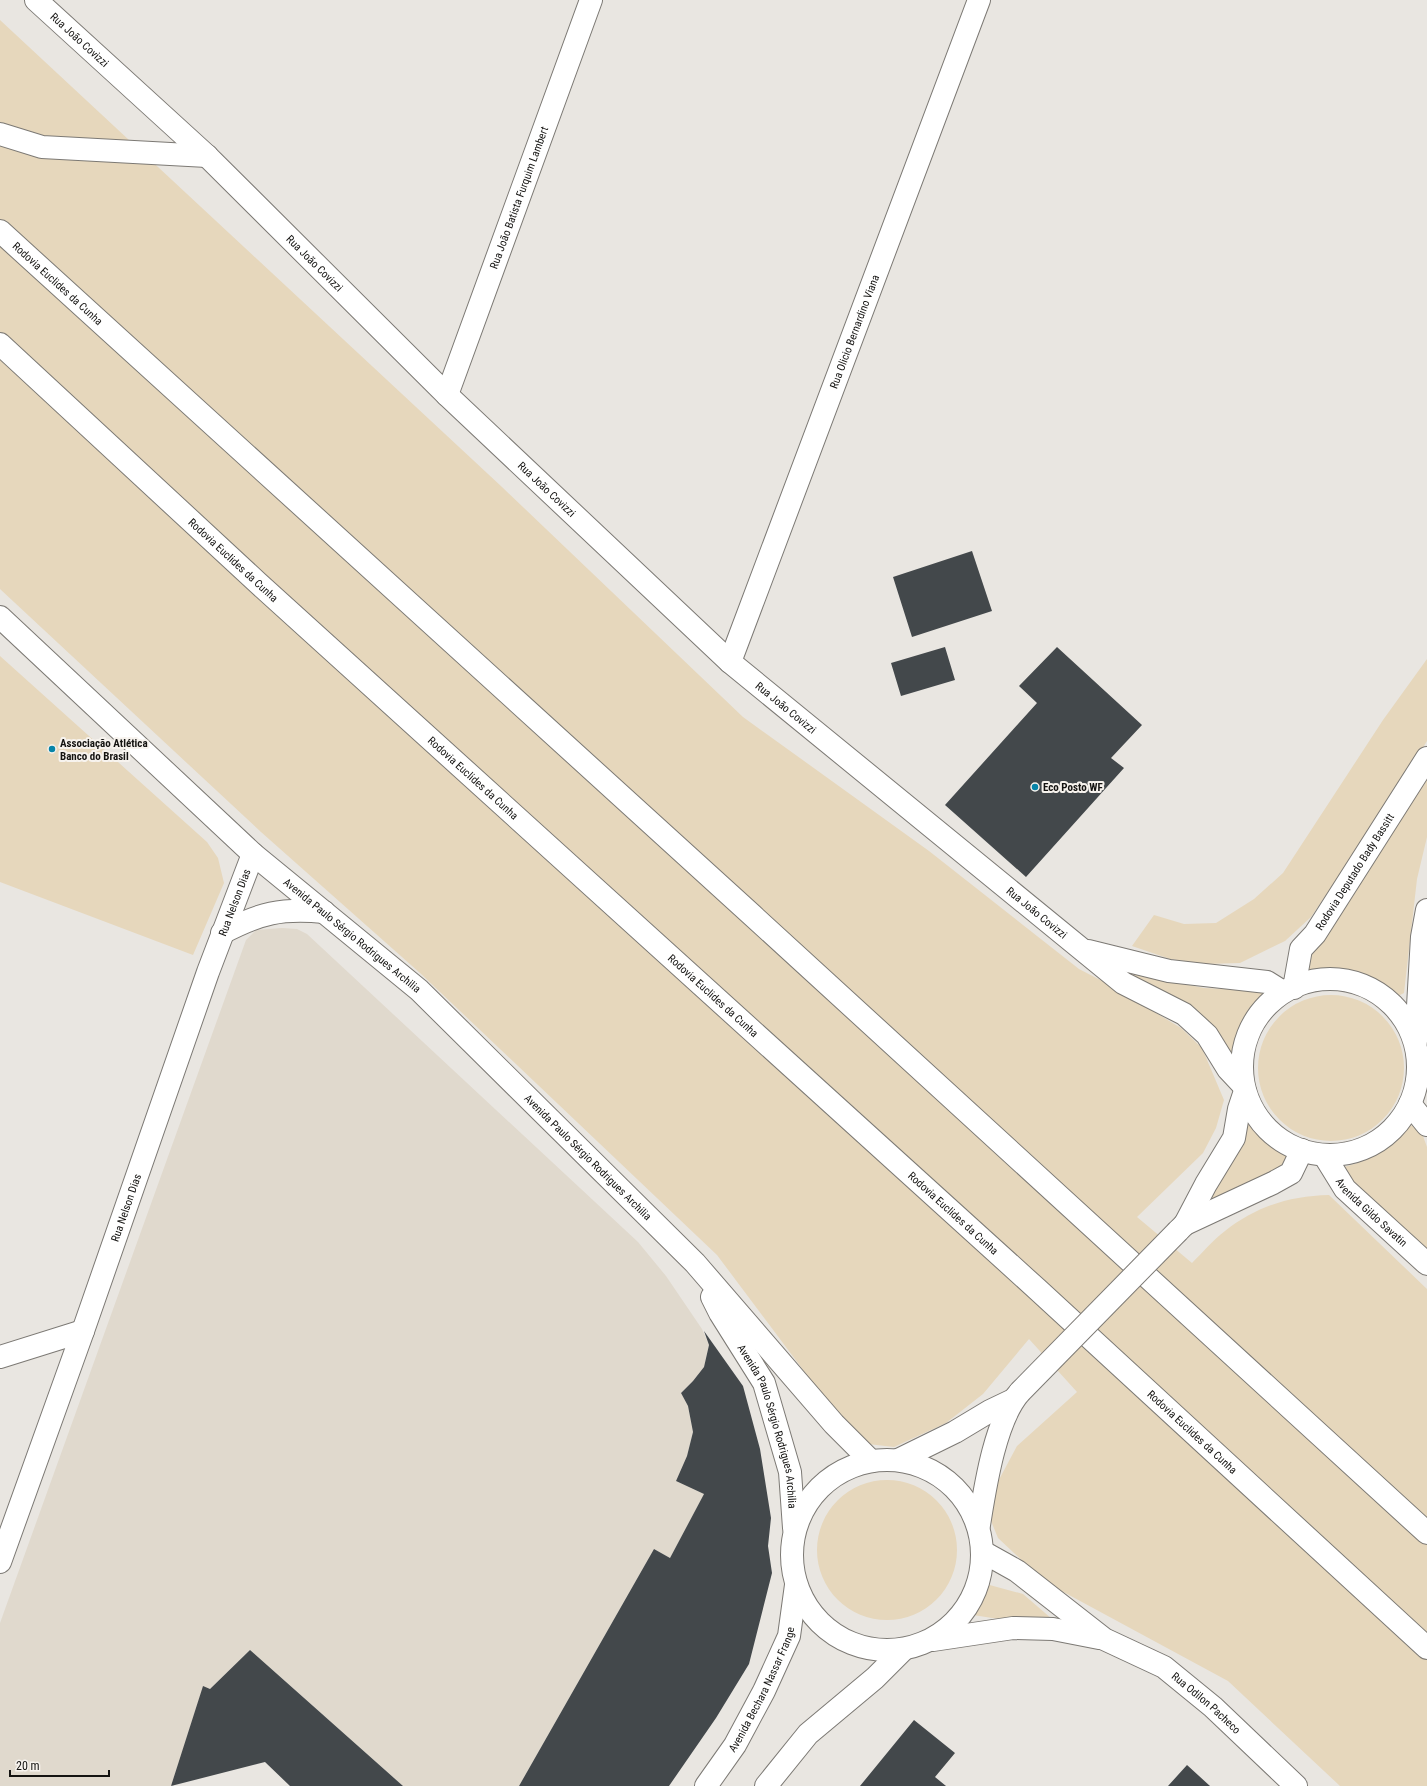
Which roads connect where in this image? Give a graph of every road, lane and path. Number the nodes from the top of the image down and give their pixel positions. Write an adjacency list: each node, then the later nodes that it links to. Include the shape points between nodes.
1 (36, 0): 5 (main road, Rua João Covizzi)
2 (591, 0): 8 (main road, Rua João Batista Furquim Lambert)
3 (980, 0): 10 (main road, Rua Olicio Bernardino Viana)
4 (0, 134): 5 (main road, via 42,147)
5 (207, 156): 8 (main road, Rua João Covizzi)
6 (0, 231): 34 (main road, Rodovia Euclides da Cunha)
7 (0, 344): 40 (main road, Rodovia Euclides da Cunha, via 258,583 1037,1289)
8 (447, 395): 10 (main road, Rua João Covizzi)
9 (0, 617): 12 (main road, Avenida Paulo Sérgio Rodrigues Archilia)
10 (730, 662): 16 (main road, Rua João Covizzi)
11 (1427, 758): 17 (main road, Rodovia Deputado Bady Bassitt, via 1315,934 1300,949)
12 (253, 854): 14 (main road, Avenida Paulo Sérgio Rodrigues Archilia); 15 (main road, Rua Nelson Dias)
13 (1427, 910): 18 (main road, via 1422,937)
14 (324, 912): 15 (main road, via 271,912); 25 (main road, Avenida Paulo Sérgio Rodrigues Archilia, via 419,990)
15 (222, 933): 27 (main road, Rua Nelson Dias)
16 (1083, 950): 17 (main road, Rua João Covizzi, via 1169,970 1267,982); 19 (main road, Rua João Covizzi, via 1123,983 1184,1014 1207,1035 1228,1069)
17 (1288, 990): 18 (main road, via 1308,981 1327,978 1347,980 1366,986 1397,1009 1408,1025); 19 (main road, via 1270,1001 1255,1019 1246,1039 1242,1062)
18 (1416, 1044): 20 (main road)
19 (1244, 1088): 22 (main road, via 1251,1106 1264,1125 1281,1140); 24 (main road, via 1234,1138)
20 (1418, 1090): 21 (main road); 23 (main road, via 1399,1122 1384,1136 1347,1153)
21 (1427, 1125)
22 (1302, 1150): 23 (main road); 24 (main road, via 1291,1173)
23 (1324, 1155): 26 (main road, Avenida Gildo Savatin, via 1345,1189)
24 (1182, 1227): 29 (main road, bridge)
25 (695, 1263): 31 (main road, Avenida Paulo Sérgio Rodrigues Archilia, via 834,1424); 33 (main road, Avenida Paulo Sérgio Rodrigues Archilia, via 720,1313 764,1383 790,1472)
26 (1427, 1264)
27 (83, 1331): 28 (main road); 36 (main road, Rua Nelson Dias)
28 (0, 1357)
29 (1017, 1396): 30 (main road, via 955,1432); 32 (main road, via 995,1446)
30 (898, 1460): 31 (main road); 32 (main road, via 924,1467 948,1481 966,1500)
31 (870, 1461): 33 (main road, via 845,1469 822,1485 805,1506)
32 (979, 1525): 35 (main road)
33 (794, 1531): 37 (main road, via 791,1558)
34 (1427, 1533)
35 (983, 1552): 38 (main road, Rua Odilon Pacheco, via 1017,1572); 39 (main road, via 980,1578 970,1604 953,1625)
36 (0, 1562)
37 (796, 1585): 41 (main road, via 808,1609 827,1629 850,1643 877,1650); 42 (main road, Avenida Bechara Nassar Frange, via 789,1636 764,1691 735,1745)
38 (1104, 1639): 39 (main road, Rua Odilon Pacheco, via 1053,1629 1013,1628); 44 (main road, Rua Odilon Pacheco, via 1164,1667 1213,1707)
39 (930, 1640): 41 (main road)
40 (1427, 1648)
41 (904, 1649): 43 (main road, via 875,1678 808,1734)
42 (706, 1786)
43 (766, 1786)
44 (1296, 1786)

